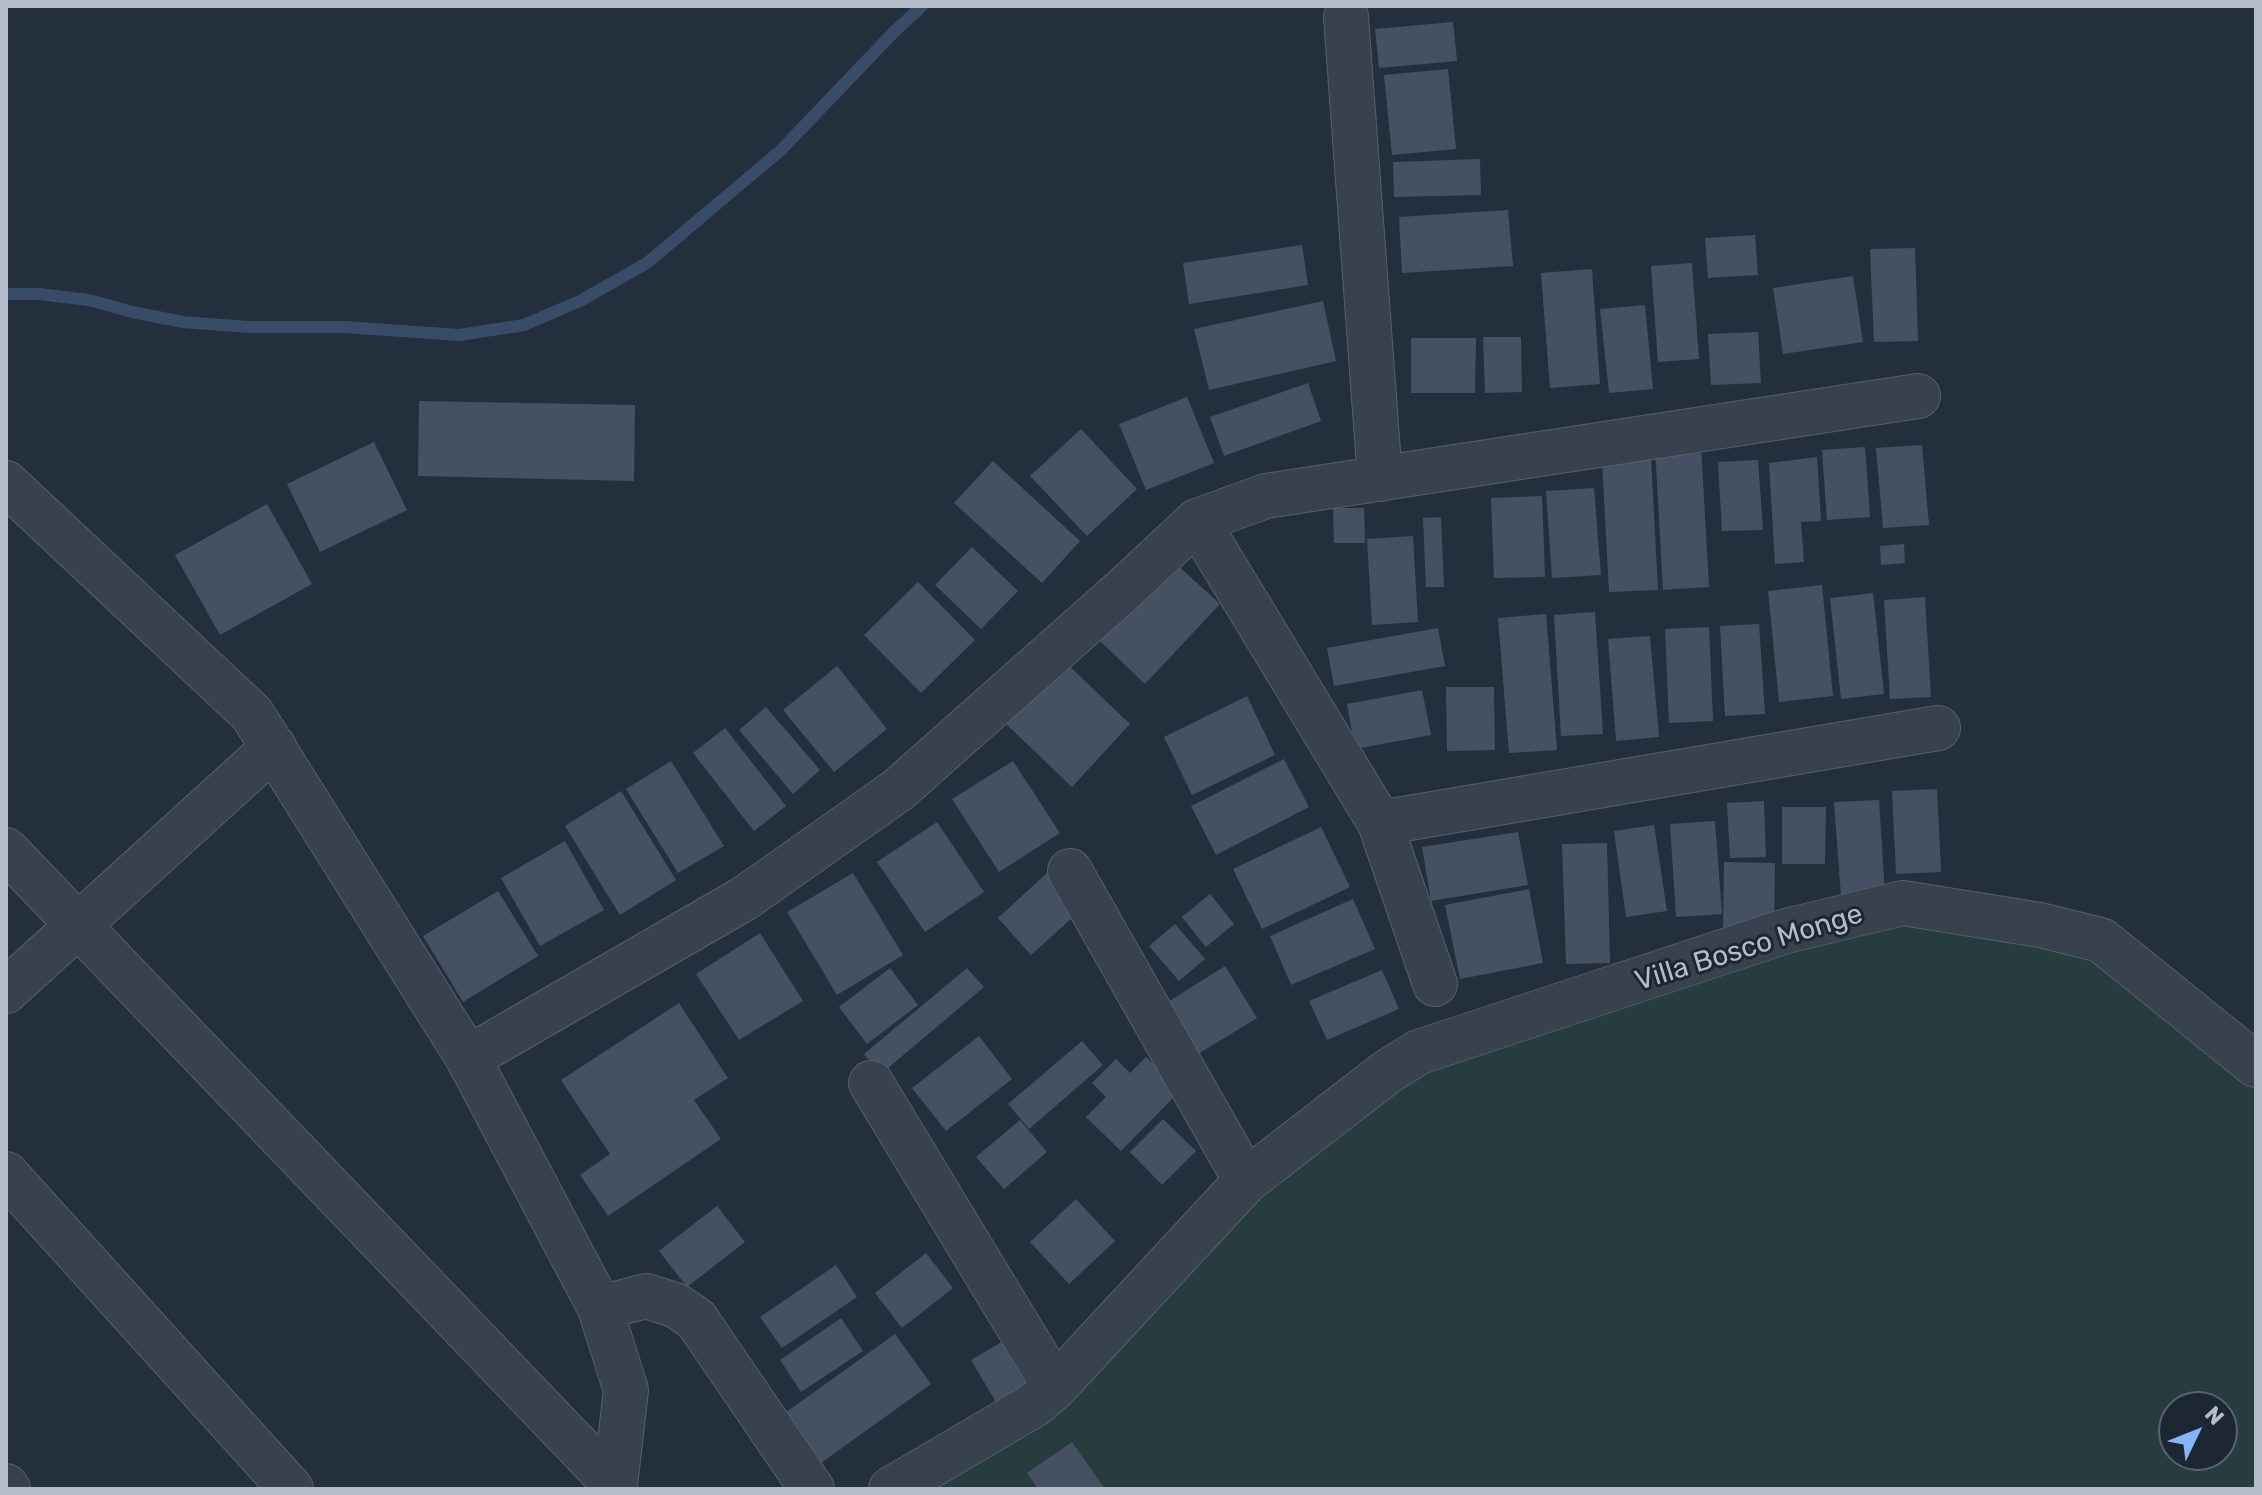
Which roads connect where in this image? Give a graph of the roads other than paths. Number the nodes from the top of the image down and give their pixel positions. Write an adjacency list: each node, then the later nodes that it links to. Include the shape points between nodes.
1 (1346, 17): 3 (street)
2 (1918, 396): 3 (street)
3 (1380, 479): 5 (street, via 1266,496)
4 (6, 483): 7 (street, via 252,714)
5 (1197, 521): 8 (street); 14 (street, via 898,790 745,898)
6 (1938, 728): 8 (street)
7 (274, 747): 11 (street); 14 (street)
8 (1380, 823): 12 (street)
9 (6, 850): 11 (street)
10 (1070, 871): 18 (street)
11 (77, 925): 13 (street); 21 (street)
12 (1435, 984)
13 (6, 991)
14 (468, 1058): 19 (street)
15 (2256, 1065): 18 (street, Villa Bosco Monge, via 2101,940 1903,903 1786,931 1419,1052)
16 (871, 1083): 20 (street)
17 (6, 1174): 22 (street)
18 (1246, 1181): 20 (street, Villa Bosco Monge)
19 (600, 1308): 21 (street, via 626,1390); 23 (street, via 646,1296 696,1319)
20 (1055, 1387): 24 (street, Villa Bosco Monge, via 1034,1405)
21 (614, 1487)
22 (291, 1489)
23 (812, 1489)
24 (891, 1489)

